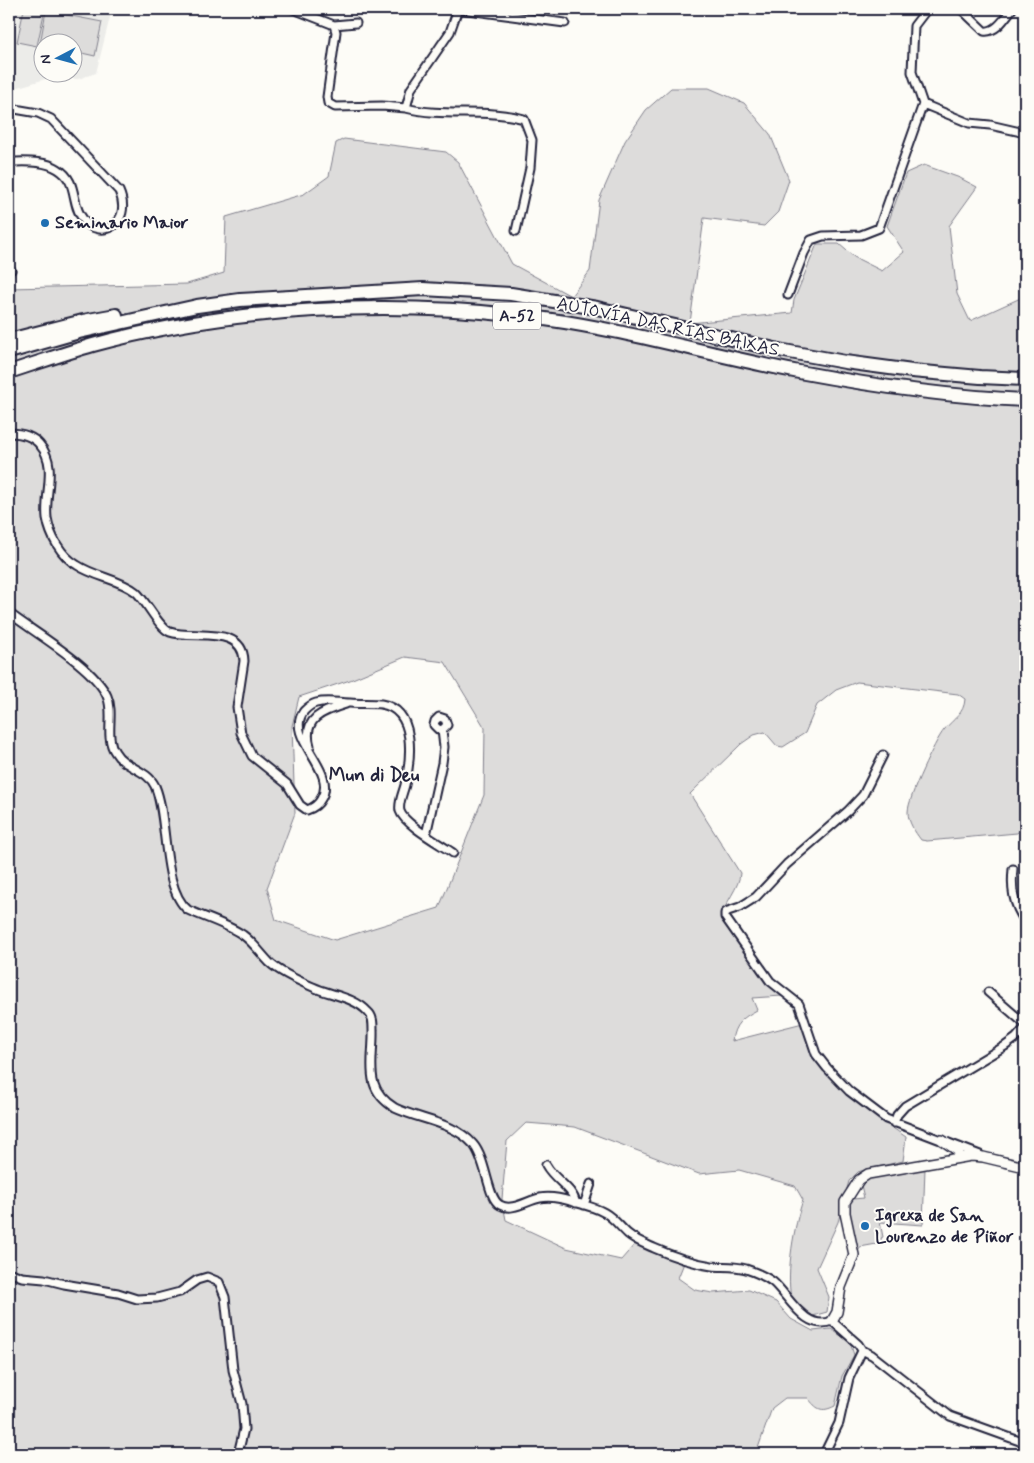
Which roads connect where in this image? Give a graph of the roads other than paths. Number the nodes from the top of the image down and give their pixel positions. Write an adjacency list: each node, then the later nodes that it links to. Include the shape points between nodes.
1 (293, 9): 8 (street)
2 (459, 9): 7 (street); 11 (street, via 450,32 411,89)
3 (928, 9): 9 (street, via 914,26 912,72)
4 (961, 9): 5 (street, via 988,32 994,30)
5 (1012, 9)
6 (356, 23): 8 (street)
7 (565, 23)
8 (334, 25): 11 (street, via 336,32 326,97 328,103 335,107)
9 (923, 104): 12 (street, via 970,123); 15 (street, via 879,228 861,235 823,236 811,240)
10 (9, 108): 13 (street, via 38,113 51,119 119,191 123,214 109,228 94,227 82,219 73,187 57,168 41,163)
11 (406, 108): 14 (street, via 420,112 507,114 524,119 532,140 530,168)
12 (1025, 132)
13 (9, 162)
14 (516, 231)
15 (788, 295)
16 (240, 300): 17 (highway, via 197,301 83,321); 18 (highway, AUTOVÍA DAS RÍAS BAIXAS / A-52, via 139,318); 20 (highway, AUTOVÍA DAS RÍAS BAIXAS / A-52, via 423,289 511,294 597,308 845,362 912,371)
17 (9, 340)
18 (9, 352)
19 (9, 372): 21 (highway, AUTOVÍA DAS RÍAS BAIXAS / A-52, via 93,345 209,321 298,311 389,308 545,319 891,388)
20 (1025, 379)
21 (1025, 400)
22 (9, 433): 29 (street, via 30,437 46,454 50,470 47,520 57,544 69,559 135,592 167,630 226,637 240,648 244,656 237,707 241,733 252,756 287,784 307,810 317,805 325,789)
23 (9, 613): 46 (street, via 68,655 105,692 110,704 110,742 113,749 155,786 173,886 184,907 242,935 275,967 369,1012 372,1022 372,1077 378,1094 395,1108 467,1138 481,1156 491,1195 500,1205 514,1206 545,1197)
24 (349, 704): 25 (street, via 315,703); 26 (street); 31 (street, via 384,705 397,711 404,720 409,759 399,807 402,816)
25 (302, 714): 26 (street, via 305,719); 29 (street, via 300,732)
26 (312, 720): 29 (street, via 308,736)
27 (442, 730): 30 (street, via 442,763)
28 (883, 755): 39 (street, via 863,795 848,812 787,864 761,892 748,903 725,913 725,917 770,981 799,1004 813,1048 827,1068 849,1091 879,1115)
29 (314, 758)
30 (430, 816): 31 (street); 32 (street)
31 (415, 827): 32 (street)
32 (426, 835): 33 (street)
33 (453, 853)
34 (1013, 869): 35 (street, via 1012,896)
35 (1025, 921)
36 (988, 992): 37 (street)
37 (1025, 1024)
38 (1025, 1028): 39 (street, via 1004,1046 905,1106)
39 (894, 1122): 40 (street)
40 (942, 1140): 41 (street, via 958,1151); 42 (street)
41 (960, 1157): 42 (street); 49 (street, via 868,1174 858,1180 844,1208 854,1250 853,1260 841,1287 837,1312)
42 (983, 1157): 44 (street)
43 (546, 1165): 46 (street, via 571,1192)
44 (1025, 1167)
45 (591, 1184): 47 (street)
46 (576, 1203): 47 (street)
47 (584, 1205): 49 (street, via 604,1212 632,1237 655,1248 699,1263 740,1268 761,1275 806,1317 822,1323)
48 (11, 1273): 52 (street, via 137,1299 180,1292 207,1277 219,1282 225,1297 232,1370 242,1404 244,1428)
49 (832, 1321): 50 (street)
50 (862, 1350): 51 (street, via 953,1418); 53 (street, via 849,1378 839,1423)
51 (1025, 1443)
52 (238, 1454)
53 (824, 1454)

